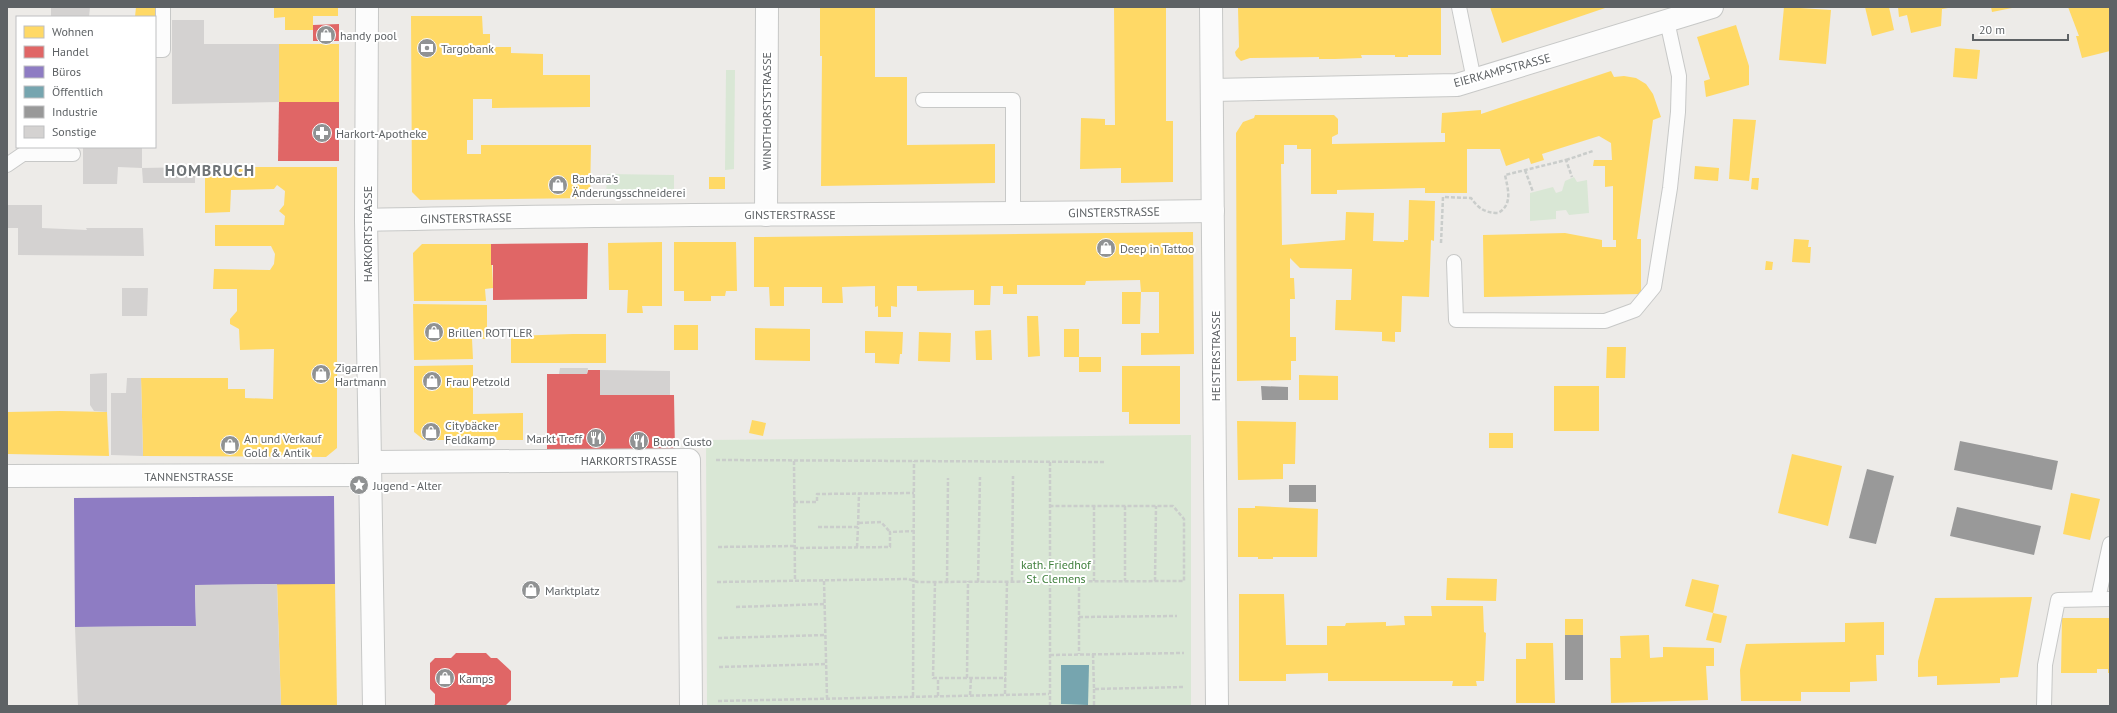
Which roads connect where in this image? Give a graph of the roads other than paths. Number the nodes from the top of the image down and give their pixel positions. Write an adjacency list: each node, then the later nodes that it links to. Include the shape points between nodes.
1 (163, 7): 8 (lane, via 163,50)
2 (367, 7): 17 (street, HARKORTSTRASSE)
3 (767, 7): 16 (street, WINDTHORSTSTRASSE)
4 (1211, 7): 10 (street, HEISTERSTRASSE)
5 (1459, 7): 9 (lane)
6 (1712, 7): 7 (street, EIERKAMPSTRASSE)
7 (1667, 21): 9 (street, EIERKAMPSTRASSE); 18 (lane, via 1679,76 1670,188 1654,287 1635,310 1605,321 1456,320)
8 (156, 50)
9 (1474, 80): 10 (street, EIERKAMPSTRASSE, via 1457,85)
10 (1212, 90): 14 (street, HEISTERSTRASSE)
11 (923, 100): 15 (lane, via 1013,100)
12 (73, 154): 13 (lane, via 23,154)
13 (7, 165)
14 (1214, 210): 15 (street, GINSTERSTRASSE); 25 (street, HEISTERSTRASSE)
15 (1013, 213): 16 (street, GINSTERSTRASSE)
16 (766, 215): 17 (street, GINSTERSTRASSE, via 583,215)
17 (366, 220): 19 (street, HARKORTSTRASSE)
18 (1454, 262)
19 (370, 468): 20 (street, TANNENSTRASSE, via 249,476); 23 (street, HARKORTSTRASSE); 24 (street, HARKORTSTRASSE, via 689,460)
20 (7, 476)
21 (2110, 544): 22 (lane)
22 (2104, 599): 26 (lane, via 2058,600 2045,665)
23 (374, 706)
24 (691, 706)
25 (1217, 706)
26 (2044, 706)

